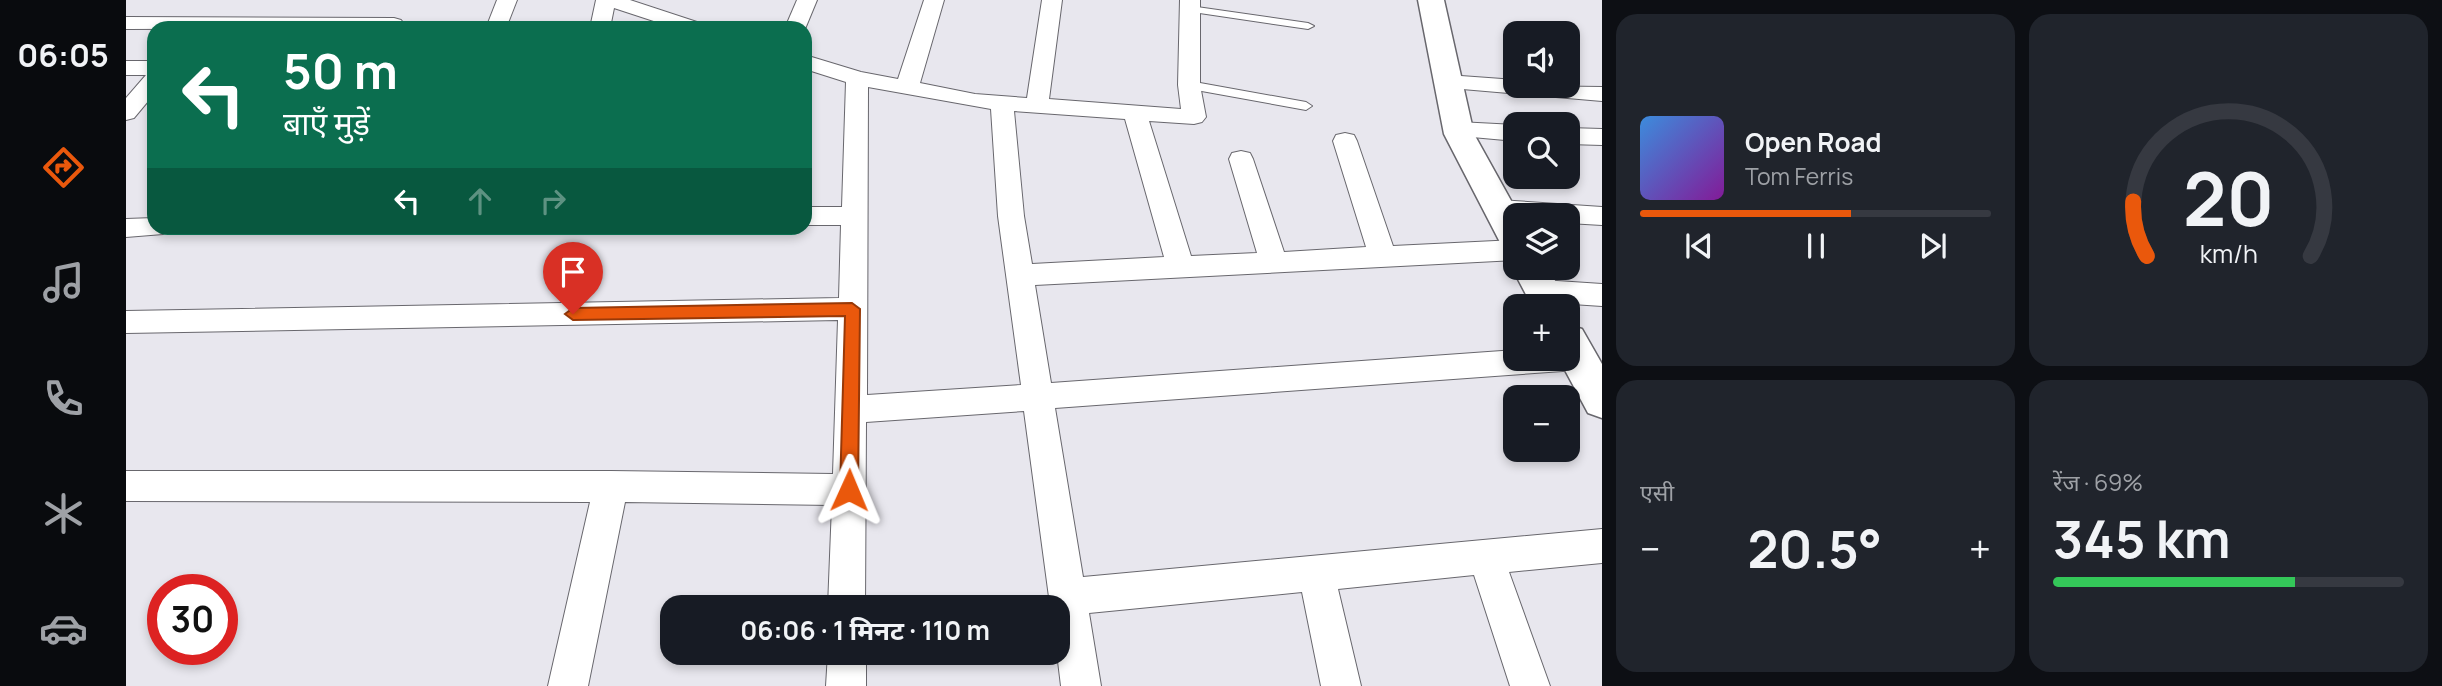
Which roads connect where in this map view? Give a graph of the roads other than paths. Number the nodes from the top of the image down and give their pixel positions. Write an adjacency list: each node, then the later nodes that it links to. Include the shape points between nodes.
1 (507, 0): 9 (street)
2 (608, 0): 8 (street); 10 (street)
3 (807, 0): 12 (street)
4 (934, 0): 23 (street)
5 (1052, 0): 26 (street)
6 (1431, 0): 20 (street)
7 (1190, 5): 15 (lane); 21 (street)
8 (654, 7): 11 (street)
9 (499, 21)
10 (602, 21)
11 (682, 21)
12 (798, 21)
13 (126, 23): 14 (street)
14 (147, 23)
15 (1308, 26)
16 (812, 64): 19 (street)
17 (126, 68): 18 (street)
18 (147, 68)
19 (857, 78): 23 (street); 38 (street)
20 (1447, 82): 24 (street); 30 (street)
21 (1189, 85): 27 (lane); 29 (street, via 1194,117)
22 (147, 88): 28 (street)
23 (907, 88): 25 (street)
24 (1602, 94)
25 (1002, 103): 26 (street); 47 (street)
26 (1037, 105): 29 (street)
27 (1306, 106)
28 (126, 113)
29 (1135, 113): 46 (street)
30 (1458, 130): 31 (street); 36 (street)
31 (1503, 132)
32 (1580, 136): 33 (street)
33 (1602, 137)
34 (1345, 141): 44 (street)
35 (1241, 159): 45 (street)
36 (1499, 209): 39 (street); 40 (street)
37 (812, 216): 38 (street)
38 (854, 216): 50 (street)
39 (1602, 216)
40 (1503, 217)
41 (147, 227): 42 (street)
42 (126, 228)
43 (1503, 251): 44 (street)
44 (1383, 257): 45 (street)
45 (1274, 262): 46 (street)
46 (1180, 267): 47 (street)
47 (1020, 275): 54 (street)
48 (1541, 288): 49 (street)
49 (1602, 295)
50 (852, 309): 51 (street); 56 (street)
51 (126, 322)
52 (1503, 355): 54 (street)
53 (1580, 362): 55 (street)
54 (1038, 398): 56 (street); 64 (street)
55 (1602, 401)
56 (851, 410): 59 (street)
57 (126, 486): 58 (street)
58 (611, 486): 59 (street); 68 (street)
59 (849, 490): 63 (street)
60 (1602, 546): 61 (street)
61 (1486, 557): 62 (street); 72 (street)
62 (1316, 573): 65 (street); 71 (street)
63 (848, 595)
64 (1067, 595)
65 (1070, 597)
66 (1070, 616): 70 (street)
67 (847, 665): 69 (street)
68 (568, 686)
69 (846, 686)
70 (1081, 686)
71 (1341, 686)
72 (1530, 686)

